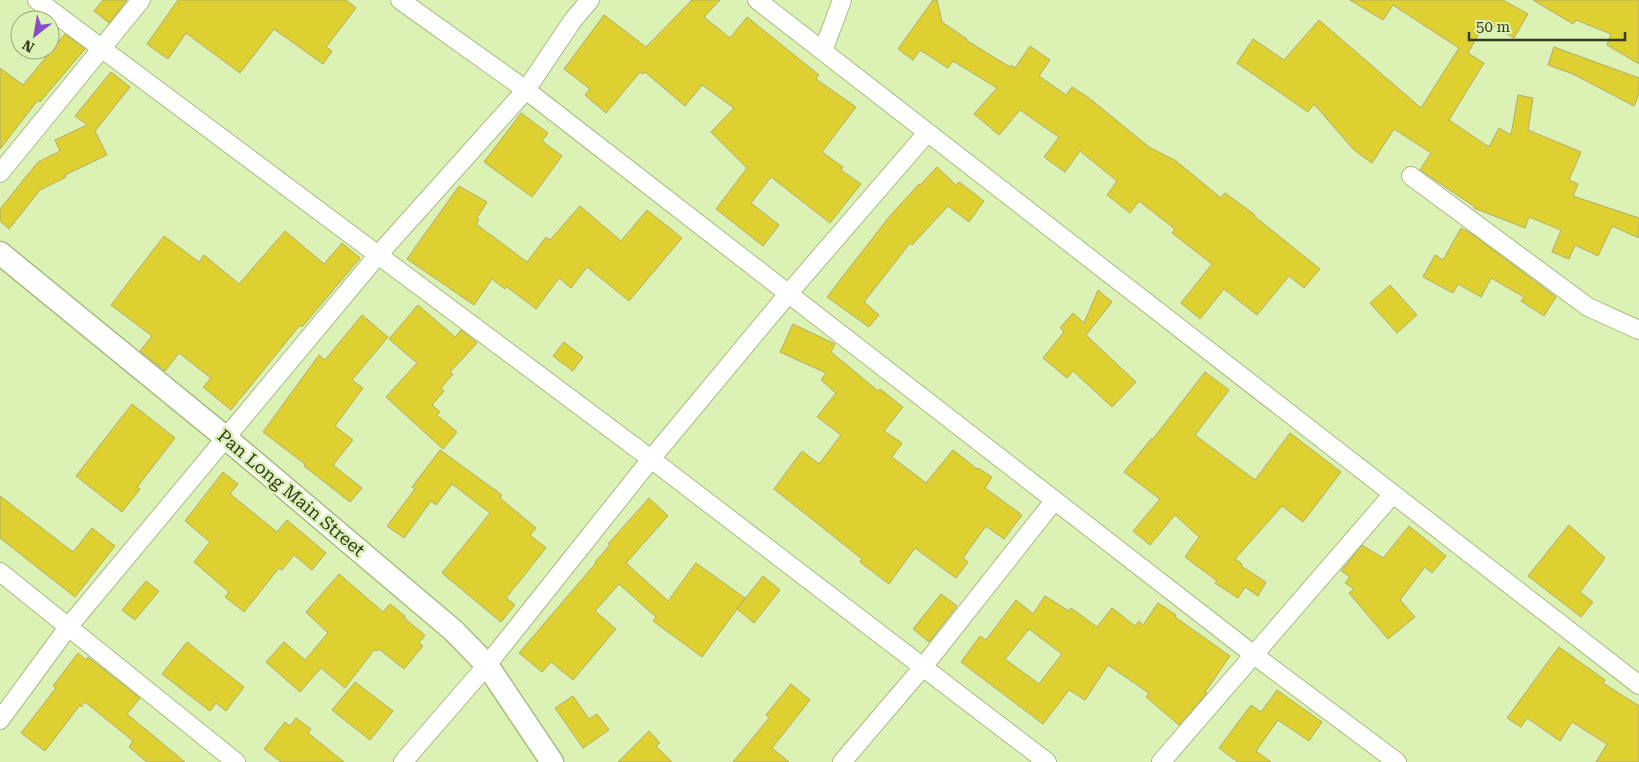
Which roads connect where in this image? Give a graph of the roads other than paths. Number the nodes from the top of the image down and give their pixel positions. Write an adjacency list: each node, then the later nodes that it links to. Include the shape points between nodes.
1 (37, 0): 7 (street)
2 (141, 0): 7 (street)
3 (400, 0): 9 (street)
4 (590, 0): 9 (street)
5 (757, 0): 8 (street)
6 (842, 0): 8 (street)
7 (103, 48): 11 (street); 14 (street)
8 (823, 51): 10 (street)
9 (526, 90): 14 (street); 15 (street)
10 (927, 133): 15 (street); 19 (street)
11 (0, 173)
12 (1411, 176): 16 (street, via 1588,307)
13 (0, 253): 17 (street, Pan Long Main Street)
14 (378, 255): 17 (street); 18 (street)
15 (788, 294): 18 (street); 20 (street)
16 (1639, 330)
17 (226, 438): 22 (street); 24 (street, Pan Long Main Street, via 454,631)
18 (651, 459): 24 (street); 25 (street)
19 (1392, 495): 23 (street); 26 (street)
20 (1054, 500): 23 (street); 25 (street)
21 (0, 572): 22 (street)
22 (69, 626): 27 (street); 28 (street)
23 (1254, 655): 33 (street); 34 (street)
24 (487, 665): 29 (street); 30 (street, Pan Long Main Street)
25 (923, 667): 31 (street); 32 (street)
26 (1639, 685)
27 (0, 720)
28 (236, 762)
29 (404, 762)
30 (552, 762)
31 (842, 762)
32 (1047, 762)
33 (1161, 762)
34 (1397, 762)

